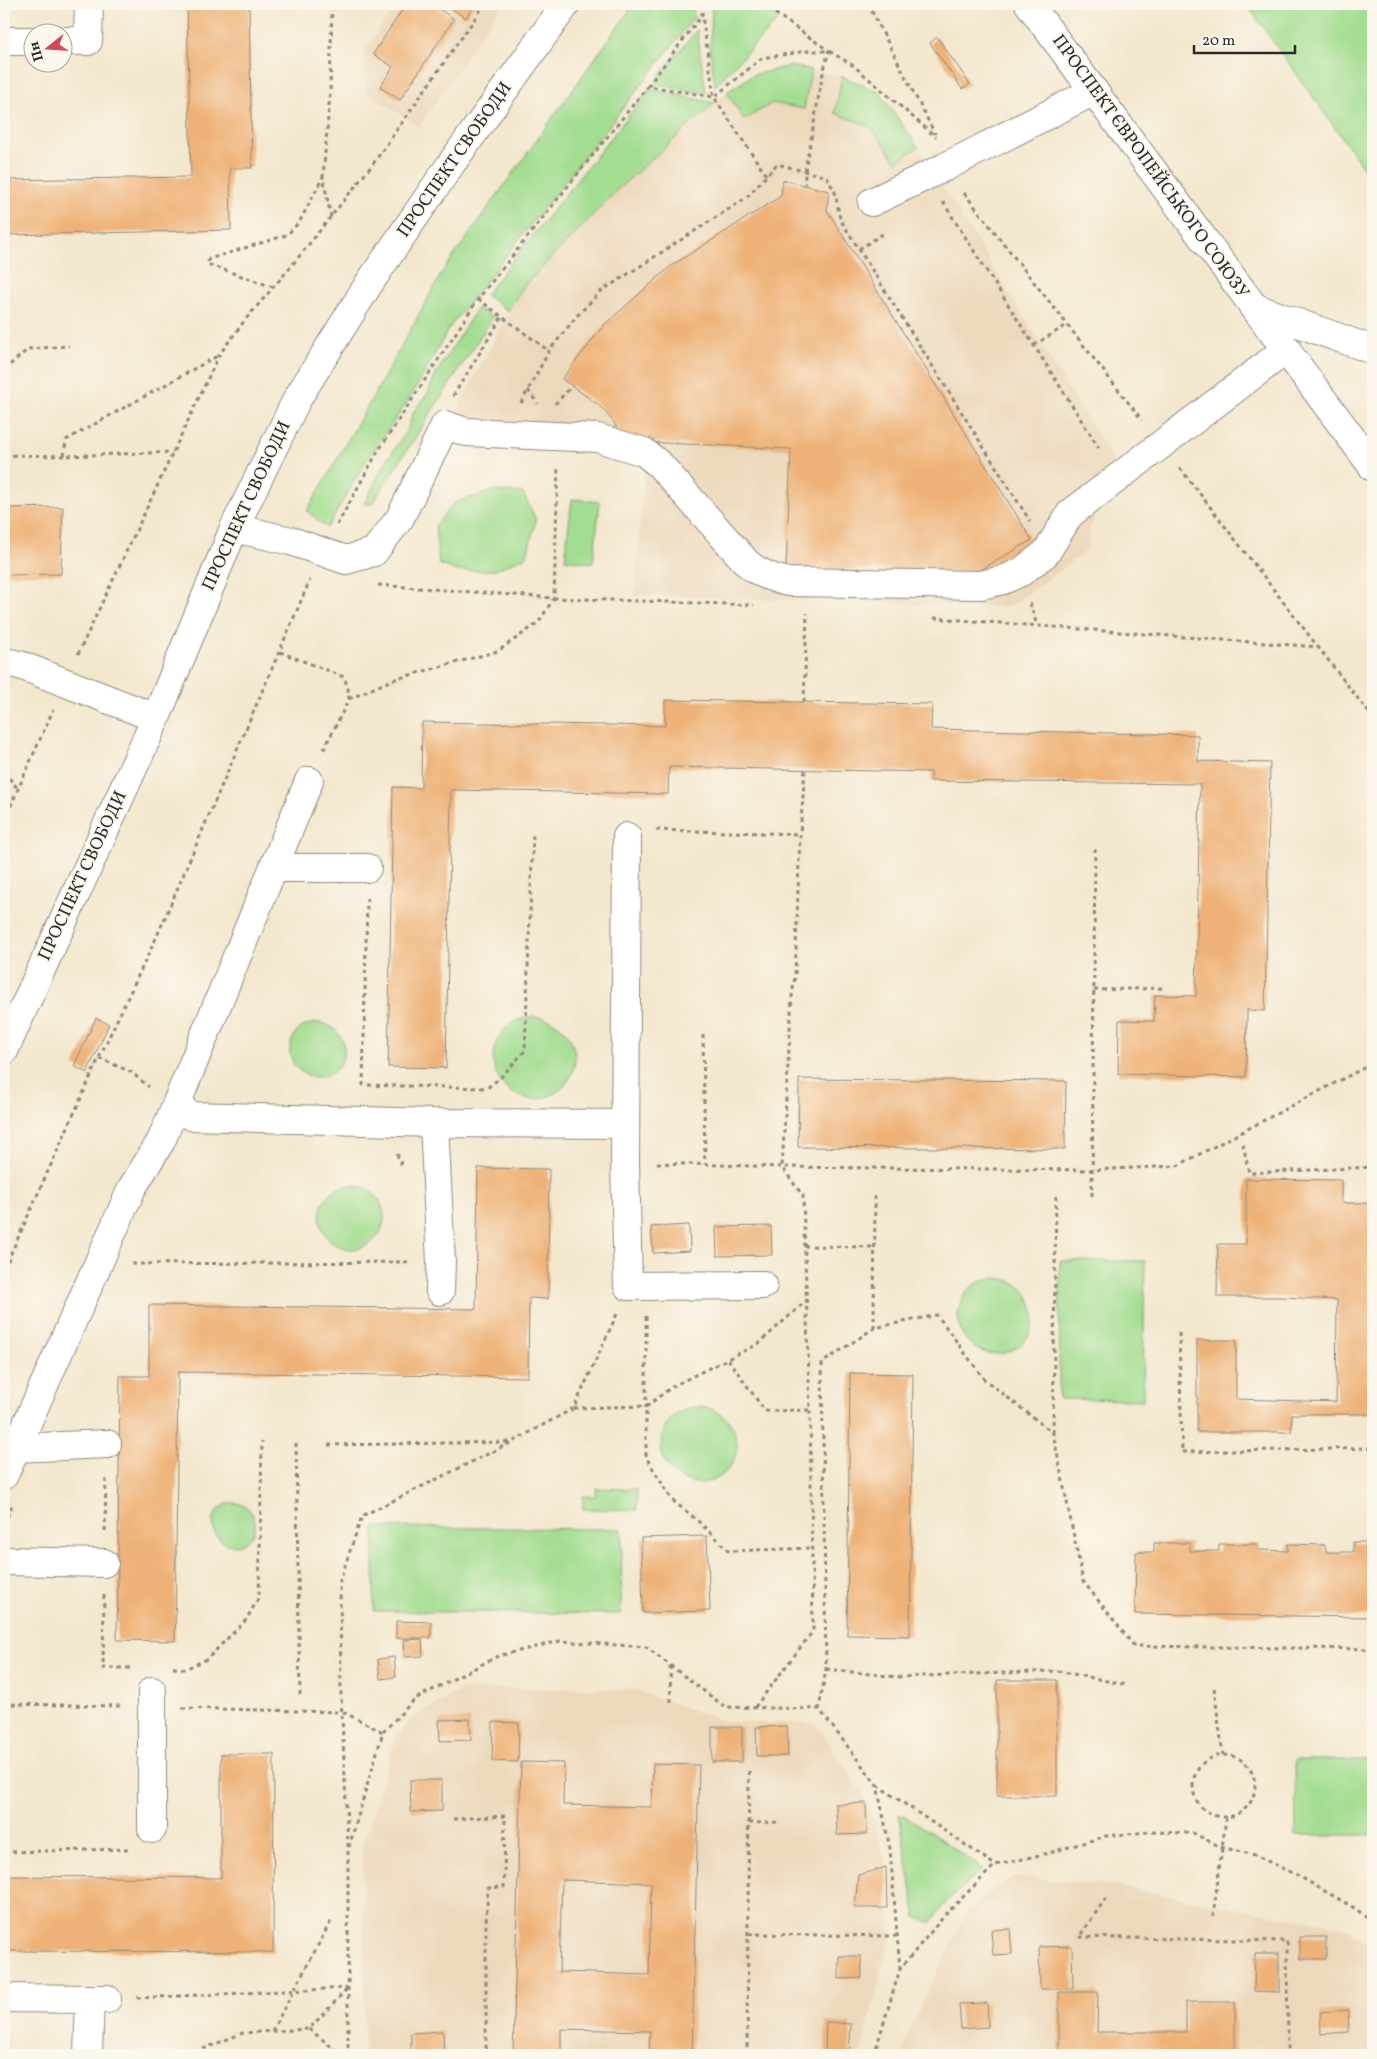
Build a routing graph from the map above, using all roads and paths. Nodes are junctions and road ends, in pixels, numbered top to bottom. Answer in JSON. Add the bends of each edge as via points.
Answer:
{"nodes":[{"id":1,"x":89,"y":4,"type":"edge"},
{"id":2,"x":332,"y":4,"type":"edge"},
{"id":3,"x":485,"y":4,"type":"edge"},
{"id":4,"x":566,"y":4,"type":"edge"},
{"id":5,"x":703,"y":4,"type":"edge"},
{"id":6,"x":762,"y":4,"type":"edge"},
{"id":7,"x":868,"y":4,"type":"edge"},
{"id":8,"x":1029,"y":4,"type":"edge"},
{"id":9,"x":702,"y":15,"type":"junction"},
{"id":10,"x":4,"y":41,"type":"edge"},
{"id":11,"x":22,"y":41,"type":"edge"},
{"id":12,"x":72,"y":41,"type":"edge"},
{"id":13,"x":829,"y":51,"type":"junction"},
{"id":14,"x":648,"y":86,"type":"junction"},
{"id":15,"x":1094,"y":91,"type":"junction"},
{"id":16,"x":714,"y":97,"type":"junction"},
{"id":17,"x":937,"y":138,"type":"junction"},
{"id":18,"x":945,"y":168,"type":"junction"},
{"id":19,"x":804,"y":170,"type":"junction"},
{"id":20,"x":766,"y":175,"type":"junction"},
{"id":21,"x":323,"y":178,"type":"junction"},
{"id":22,"x":805,"y":184,"type":"dead end"},
{"id":23,"x":941,"y":199,"type":"dead end"},
{"id":24,"x":872,"y":202,"type":"dead end"},
{"id":25,"x":331,"y":216,"type":"junction"},
{"id":26,"x":890,"y":229,"type":"dead end"},
{"id":27,"x":859,"y":249,"type":"junction"},
{"id":28,"x":273,"y":287,"type":"junction"},
{"id":29,"x":478,"y":299,"type":"junction"},
{"id":30,"x":1253,"y":307,"type":"junction"},
{"id":31,"x":1066,"y":325,"type":"junction"},
{"id":32,"x":1034,"y":345,"type":"junction"},
{"id":33,"x":69,"y":346,"type":"dead end"},
{"id":34,"x":1287,"y":349,"type":"junction"},
{"id":35,"x":1373,"y":350,"type":"edge"},
{"id":36,"x":549,"y":351,"type":"junction"},
{"id":37,"x":219,"y":355,"type":"junction"},
{"id":38,"x":4,"y":370,"type":"edge"},
{"id":39,"x":4,"y":384,"type":"edge"},
{"id":40,"x":572,"y":386,"type":"dead end"},
{"id":41,"x":4,"y":389,"type":"edge"},
{"id":42,"x":528,"y":390,"type":"junction"},
{"id":43,"x":552,"y":425,"type":"junction"},
{"id":44,"x":503,"y":433,"type":"junction"},
{"id":45,"x":1161,"y":444,"type":"junction"},
{"id":46,"x":1099,"y":448,"type":"dead end"},
{"id":47,"x":173,"y":452,"type":"junction"},
{"id":48,"x":4,"y":455,"type":"edge"},
{"id":49,"x":64,"y":456,"type":"junction"},
{"id":50,"x":1373,"y":467,"type":"edge"},
{"id":51,"x":1034,"y":527,"type":"dead end"},
{"id":52,"x":234,"y":528,"type":"junction"},
{"id":53,"x":321,"y":552,"type":"junction"},
{"id":54,"x":310,"y":580,"type":"junction"},
{"id":55,"x":320,"y":580,"type":"dead end"},
{"id":56,"x":368,"y":584,"type":"dead end"},
{"id":57,"x":554,"y":598,"type":"junction"},
{"id":58,"x":758,"y":606,"type":"dead end"},
{"id":59,"x":807,"y":608,"type":"dead end"},
{"id":60,"x":932,"y":618,"type":"dead end"},
{"id":61,"x":1318,"y":647,"type":"junction"},
{"id":62,"x":280,"y":652,"type":"junction"},
{"id":63,"x":4,"y":662,"type":"edge"},
{"id":64,"x":65,"y":683,"type":"junction"},
{"id":65,"x":349,"y":698,"type":"junction"},
{"id":66,"x":804,"y":702,"type":"dead end"},
{"id":67,"x":156,"y":718,"type":"junction"},
{"id":68,"x":1373,"y":718,"type":"edge"},
{"id":69,"x":806,"y":770,"type":"dead end"},
{"id":70,"x":4,"y":772,"type":"edge"},
{"id":71,"x":309,"y":781,"type":"joint"},
{"id":72,"x":19,"y":790,"type":"junction"},
{"id":73,"x":4,"y":821,"type":"edge"},
{"id":74,"x":533,"y":833,"type":"dead end"},
{"id":75,"x":639,"y":833,"type":"joint"},
{"id":76,"x":800,"y":834,"type":"junction"},
{"id":77,"x":1095,"y":849,"type":"dead end"},
{"id":78,"x":274,"y":868,"type":"junction"},
{"id":79,"x":367,"y":868,"type":"joint"},
{"id":80,"x":1165,"y":988,"type":"dead end"},
{"id":81,"x":1094,"y":990,"type":"junction"},
{"id":82,"x":703,"y":1034,"type":"dead end"},
{"id":83,"x":4,"y":1051,"type":"edge"},
{"id":84,"x":99,"y":1058,"type":"junction"},
{"id":85,"x":1373,"y":1063,"type":"edge"},
{"id":86,"x":131,"y":1072,"type":"dead end"},
{"id":87,"x":176,"y":1105,"type":"junction"},
{"id":88,"x":434,"y":1123,"type":"junction"},
{"id":89,"x":625,"y":1124,"type":"junction"},
{"id":90,"x":1243,"y":1144,"type":"dead end"},
{"id":91,"x":393,"y":1148,"type":"dead end"},
{"id":92,"x":625,"y":1162,"type":"junction"},
{"id":93,"x":705,"y":1164,"type":"junction"},
{"id":94,"x":782,"y":1167,"type":"junction"},
{"id":95,"x":1373,"y":1168,"type":"edge"},
{"id":96,"x":1092,"y":1170,"type":"junction"},
{"id":97,"x":403,"y":1172,"type":"dead end"},
{"id":98,"x":875,"y":1196,"type":"dead end"},
{"id":99,"x":1056,"y":1196,"type":"dead end"},
{"id":100,"x":1092,"y":1196,"type":"dead end"},
{"id":101,"x":804,"y":1246,"type":"junction"},
{"id":102,"x":874,"y":1247,"type":"junction"},
{"id":103,"x":408,"y":1253,"type":"dead end"},
{"id":104,"x":408,"y":1262,"type":"junction"},
{"id":105,"x":441,"y":1262,"type":"junction"},
{"id":106,"x":125,"y":1264,"type":"dead end"},
{"id":107,"x":4,"y":1269,"type":"edge"},
{"id":108,"x":763,"y":1285,"type":"dead end"},
{"id":109,"x":637,"y":1286,"type":"junction"},
{"id":110,"x":440,"y":1291,"type":"dead end"},
{"id":111,"x":805,"y":1302,"type":"junction"},
{"id":112,"x":874,"y":1328,"type":"junction"},
{"id":113,"x":1179,"y":1333,"type":"dead end"},
{"id":114,"x":728,"y":1359,"type":"junction"},
{"id":115,"x":647,"y":1406,"type":"junction"},
{"id":116,"x":574,"y":1408,"type":"junction"},
{"id":117,"x":810,"y":1410,"type":"junction"},
{"id":118,"x":1053,"y":1433,"type":"junction"},
{"id":119,"x":262,"y":1441,"type":"dead end"},
{"id":120,"x":512,"y":1442,"type":"junction"},
{"id":121,"x":296,"y":1443,"type":"dead end"},
{"id":122,"x":107,"y":1444,"type":"dead end"},
{"id":123,"x":328,"y":1445,"type":"dead end"},
{"id":124,"x":16,"y":1448,"type":"junction"},
{"id":125,"x":1373,"y":1448,"type":"edge"},
{"id":126,"x":9,"y":1487,"type":"edge"},
{"id":127,"x":4,"y":1524,"type":"edge"},
{"id":128,"x":812,"y":1548,"type":"junction"},
{"id":129,"x":4,"y":1561,"type":"edge"},
{"id":130,"x":104,"y":1563,"type":"dead end"},
{"id":131,"x":1373,"y":1649,"type":"edge"},
{"id":132,"x":670,"y":1665,"type":"junction"},
{"id":133,"x":104,"y":1668,"type":"dead end"},
{"id":134,"x":167,"y":1668,"type":"dead end"},
{"id":135,"x":826,"y":1669,"type":"junction"},
{"id":136,"x":146,"y":1680,"type":"joint"},
{"id":137,"x":1127,"y":1685,"type":"dead end"},
{"id":138,"x":1214,"y":1688,"type":"dead end"},
{"id":139,"x":300,"y":1697,"type":"dead end"},
{"id":140,"x":671,"y":1703,"type":"dead end"},
{"id":141,"x":755,"y":1707,"type":"junction"},
{"id":142,"x":819,"y":1708,"type":"junction"},
{"id":143,"x":342,"y":1711,"type":"junction"},
{"id":144,"x":383,"y":1732,"type":"junction"},
{"id":145,"x":1223,"y":1755,"type":"junction"},
{"id":146,"x":749,"y":1767,"type":"dead end"},
{"id":147,"x":876,"y":1785,"type":"junction"},
{"id":148,"x":1226,"y":1818,"type":"junction"},
{"id":149,"x":453,"y":1819,"type":"dead end"},
{"id":150,"x":781,"y":1822,"type":"dead end"},
{"id":151,"x":749,"y":1823,"type":"junction"},
{"id":152,"x":144,"y":1839,"type":"joint"},
{"id":153,"x":1221,"y":1847,"type":"junction"},
{"id":154,"x":348,"y":1850,"type":"junction"},
{"id":155,"x":4,"y":1852,"type":"edge"},
{"id":156,"x":995,"y":1865,"type":"junction"},
{"id":157,"x":1106,"y":1898,"type":"dead end"},
{"id":158,"x":1213,"y":1916,"type":"dead end"},
{"id":159,"x":332,"y":1919,"type":"dead end"},
{"id":160,"x":1373,"y":1923,"type":"edge"},
{"id":161,"x":749,"y":1934,"type":"junction"},
{"id":162,"x":897,"y":1936,"type":"junction"},
{"id":163,"x":900,"y":1969,"type":"junction"},
{"id":164,"x":348,"y":1988,"type":"junction"},
{"id":165,"x":295,"y":1990,"type":"junction"},
{"id":166,"x":4,"y":1998,"type":"edge"},
{"id":167,"x":99,"y":1999,"type":"junction"},
{"id":168,"x":309,"y":2029,"type":"junction"},
{"id":169,"x":272,"y":2031,"type":"junction"},
{"id":170,"x":1322,"y":2054,"type":"dead end"},
{"id":171,"x":88,"y":2055,"type":"edge"},
{"id":172,"x":188,"y":2055,"type":"edge"},
{"id":173,"x":342,"y":2055,"type":"edge"},
{"id":174,"x":348,"y":2055,"type":"edge"},
{"id":175,"x":486,"y":2055,"type":"edge"},
{"id":176,"x":747,"y":2055,"type":"edge"},
{"id":177,"x":874,"y":2055,"type":"edge"},
{"id":178,"x":1289,"y":2055,"type":"edge"}],
"edges":[{"from":1,"to":12,"type":"street","via":[[88,41]]},
{"from":2,"to":21,"type":"path","via":[[330,94]]},
{"from":3,"to":25,"type":"path","via":[[373,164]]},
{"from":4,"to":52,"type":"street","name":"ПРОСПЕКТ СВОБОДИ","via":[[370,282],[297,399]]},
{"from":5,"to":9,"type":"path"},
{"from":6,"to":13,"type":"path"},
{"from":7,"to":17,"type":"path"},
{"from":8,"to":15,"type":"street","name":"ПРОСПЕКТ ЄВРОПЕЙСЬКОГО СОЮЗУ"},
{"from":9,"to":14,"type":"path"},
{"from":9,"to":16,"type":"path"},
{"from":10,"to":11,"type":"street"},
{"from":13,"to":16,"type":"path","via":[[762,58]]},
{"from":13,"to":17,"type":"path","via":[[854,66]]},
{"from":13,"to":19,"type":"path","via":[[820,80]]},
{"from":14,"to":16,"type":"path"},
{"from":14,"to":29,"type":"path"},
{"from":15,"to":18,"type":"street"},
{"from":15,"to":30,"type":"street","name":"ПРОСПЕКТ ЄВРОПЕЙСЬКОГО СОЮЗУ"},
{"from":16,"to":20,"type":"path"},
{"from":17,"to":18,"type":"path"},
{"from":18,"to":24,"type":"street"},
{"from":18,"to":31,"type":"path"},
{"from":19,"to":20,"type":"path","via":[[777,164]]},
{"from":19,"to":22,"type":"path"},
{"from":19,"to":27,"type":"path","via":[[827,177],[835,192],[840,219]]},
{"from":20,"to":36,"type":"path","via":[[746,198],[600,292]]},
{"from":21,"to":25,"type":"path"},
{"from":21,"to":28,"type":"path","via":[[300,221],[287,236],[210,259],[207,264]]},
{"from":23,"to":32,"type":"path"},
{"from":25,"to":28,"type":"path"},
{"from":26,"to":27,"type":"path"},
{"from":27,"to":51,"type":"path"},
{"from":28,"to":37,"type":"path"},
{"from":29,"to":36,"type":"path"},
{"from":29,"to":53,"type":"path","via":[[377,453]]},
{"from":30,"to":34,"type":"street","name":"ПРОСПЕКТ ЄВРОПЕЙСЬКОГО СОЮЗУ"},
{"from":30,"to":35,"type":"street","name":"ПРОСПЕКТ ЄВРОПЕЙСЬКОГО СОЮЗУ"},
{"from":31,"to":32,"type":"path"},
{"from":31,"to":45,"type":"path"},
{"from":32,"to":46,"type":"path"},
{"from":33,"to":38,"type":"path","via":[[28,349]]},
{"from":34,"to":45,"type":"street"},
{"from":34,"to":50,"type":"street","name":"ПРОСПЕКТ ЄВРОПЕЙСЬКОГО СОЮЗУ"},
{"from":36,"to":42,"type":"path"},
{"from":37,"to":47,"type":"path"},
{"from":37,"to":49,"type":"path","via":[[66,440]]},
{"from":39,"to":41,"type":"path"},
{"from":40,"to":43,"type":"path"},
{"from":42,"to":43,"type":"path"},
{"from":42,"to":44,"type":"path"},
{"from":43,"to":44,"type":"street"},
{"from":43,"to":45,"type":"street","via":[[644,452],[660,465],[748,563],[771,578],[788,582],[981,585],[1003,580],[1021,572],[1046,553],[1070,514]]},
{"from":43,"to":57,"type":"path"},
{"from":44,"to":53,"type":"street","via":[[466,432],[445,425],[400,518],[374,552],[346,560]]},
{"from":45,"to":61,"type":"path"},
{"from":47,"to":49,"type":"path"},
{"from":47,"to":64,"type":"path"},
{"from":48,"to":49,"type":"path"},
{"from":52,"to":53,"type":"street","via":[[291,541]]},
{"from":52,"to":67,"type":"street","name":"ПРОСПЕКТ СВОБОДИ"},
{"from":53,"to":54,"type":"path"},
{"from":54,"to":55,"type":"path"},
{"from":54,"to":62,"type":"path"},
{"from":56,"to":57,"type":"path"},
{"from":57,"to":58,"type":"path"},
{"from":57,"to":65,"type":"path","via":[[538,623],[498,652],[392,680]]},
{"from":59,"to":66,"type":"path"},
{"from":60,"to":61,"type":"path"},
{"from":61,"to":68,"type":"path"},
{"from":62,"to":65,"type":"path","via":[[344,677]]},
{"from":62,"to":84,"type":"path","via":[[157,936]]},
{"from":63,"to":64,"type":"street"},
{"from":64,"to":67,"type":"street"},
{"from":64,"to":72,"type":"path"},
{"from":65,"to":71,"type":"path"},
{"from":67,"to":83,"type":"street","name":"ПРОСПЕКТ СВОБОДИ"},
{"from":69,"to":76,"type":"path"},
{"from":70,"to":72,"type":"path"},
{"from":71,"to":78,"type":"street"},
{"from":72,"to":73,"type":"path"},
{"from":74,"to":79,"type":"path","via":[[525,1051],[487,1088],[363,1086]]},
{"from":75,"to":76,"type":"path"},
{"from":75,"to":89,"type":"street"},
{"from":76,"to":94,"type":"path","via":[[795,976]]},
{"from":77,"to":81,"type":"path"},
{"from":78,"to":79,"type":"street"},
{"from":78,"to":87,"type":"street"},
{"from":80,"to":81,"type":"path"},
{"from":81,"to":96,"type":"path"},
{"from":82,"to":93,"type":"path"},
{"from":84,"to":86,"type":"path"},
{"from":84,"to":107,"type":"path"},
{"from":85,"to":96,"type":"path","via":[[1177,1166]]},
{"from":87,"to":88,"type":"street","via":[[192,1116]]},
{"from":87,"to":124,"type":"street","via":[[161,1142],[132,1188]]},
{"from":88,"to":89,"type":"street"},
{"from":88,"to":105,"type":"street"},
{"from":89,"to":92,"type":"street"},
{"from":90,"to":95,"type":"path","via":[[1249,1173]]},
{"from":91,"to":97,"type":"path"},
{"from":92,"to":93,"type":"path"},
{"from":92,"to":109,"type":"street"},
{"from":93,"to":94,"type":"path"},
{"from":94,"to":96,"type":"path"},
{"from":94,"to":101,"type":"path","via":[[803,1196]]},
{"from":96,"to":100,"type":"path"},
{"from":98,"to":102,"type":"path"},
{"from":99,"to":118,"type":"path"},
{"from":101,"to":102,"type":"path"},
{"from":101,"to":111,"type":"path"},
{"from":102,"to":112,"type":"path"},
{"from":103,"to":104,"type":"path"},
{"from":104,"to":105,"type":"path"},
{"from":104,"to":106,"type":"path"},
{"from":105,"to":110,"type":"street"},
{"from":108,"to":109,"type":"street"},
{"from":109,"to":115,"type":"path"},
{"from":109,"to":116,"type":"path","via":[[607,1338]]},
{"from":111,"to":114,"type":"path","via":[[758,1344]]},
{"from":111,"to":117,"type":"path"},
{"from":112,"to":118,"type":"path","via":[[937,1315],[984,1379]]},
{"from":112,"to":135,"type":"path","via":[[822,1363]]},
{"from":113,"to":125,"type":"path","via":[[1182,1452]]},
{"from":114,"to":115,"type":"path","via":[[673,1386]]},
{"from":114,"to":117,"type":"path","via":[[765,1412]]},
{"from":115,"to":116,"type":"path"},
{"from":115,"to":128,"type":"path","via":[[646,1456],[672,1500],[729,1551]]},
{"from":116,"to":120,"type":"path"},
{"from":117,"to":128,"type":"path"},
{"from":118,"to":131,"type":"path","via":[[1083,1581],[1134,1646]]},
{"from":119,"to":134,"type":"path","via":[[259,1597],[246,1620],[207,1659],[185,1668]]},
{"from":120,"to":123,"type":"path"},
{"from":120,"to":143,"type":"path","via":[[362,1516],[340,1580]]},
{"from":121,"to":139,"type":"path"},
{"from":122,"to":124,"type":"street"},
{"from":124,"to":126,"type":"street"},
{"from":126,"to":127,"type":"path"},
{"from":128,"to":141,"type":"path","via":[[813,1631]]},
{"from":129,"to":130,"type":"street"},
{"from":132,"to":140,"type":"path"},
{"from":132,"to":141,"type":"path","via":[[725,1707]]},
{"from":132,"to":144,"type":"path","via":[[646,1647],[560,1641],[498,1656],[415,1700]]},
{"from":133,"to":136,"type":"path"},
{"from":135,"to":137,"type":"path","via":[[897,1677],[1058,1671]]},
{"from":135,"to":142,"type":"path"},
{"from":136,"to":152,"type":"street"},
{"from":138,"to":145,"type":"path"},
{"from":141,"to":142,"type":"path"},
{"from":142,"to":147,"type":"path"},
{"from":143,"to":144,"type":"path"},
{"from":143,"to":154,"type":"path"},
{"from":144,"to":154,"type":"path"},
{"from":145,"to":148,"type":"path","via":[[1201,1765],[1193,1788],[1203,1810]]},
{"from":145,"to":148,"type":"path","via":[[1235,1756],[1246,1763],[1256,1785],[1248,1808]]},
{"from":146,"to":151,"type":"path"},
{"from":147,"to":156,"type":"path"},
{"from":147,"to":162,"type":"path","via":[[890,1849]]},
{"from":148,"to":153,"type":"path"},
{"from":149,"to":175,"type":"path","via":[[504,1816],[504,1887],[488,1888]]},
{"from":150,"to":151,"type":"path"},
{"from":151,"to":161,"type":"path"},
{"from":152,"to":155,"type":"path"},
{"from":153,"to":156,"type":"path","via":[[1193,1833],[1148,1832],[1106,1836]]},
{"from":153,"to":158,"type":"path"},
{"from":153,"to":160,"type":"path","via":[[1255,1855],[1297,1875],[1356,1909]]},
{"from":154,"to":164,"type":"path"},
{"from":156,"to":163,"type":"path","via":[[945,1915]]},
{"from":157,"to":178,"type":"path","via":[[1079,1937],[1287,1941]]},
{"from":159,"to":165,"type":"path"},
{"from":161,"to":162,"type":"path"},
{"from":161,"to":176,"type":"path"},
{"from":162,"to":163,"type":"path"},
{"from":163,"to":177,"type":"path"},
{"from":164,"to":165,"type":"path"},
{"from":164,"to":168,"type":"path"},
{"from":164,"to":174,"type":"path"},
{"from":165,"to":167,"type":"path"},
{"from":165,"to":169,"type":"path"},
{"from":166,"to":167,"type":"street"},
{"from":167,"to":171,"type":"street"},
{"from":168,"to":169,"type":"path"},
{"from":168,"to":173,"type":"path"},
{"from":169,"to":172,"type":"path","via":[[243,2033]]},
{"from":170,"to":178,"type":"path"}]}
